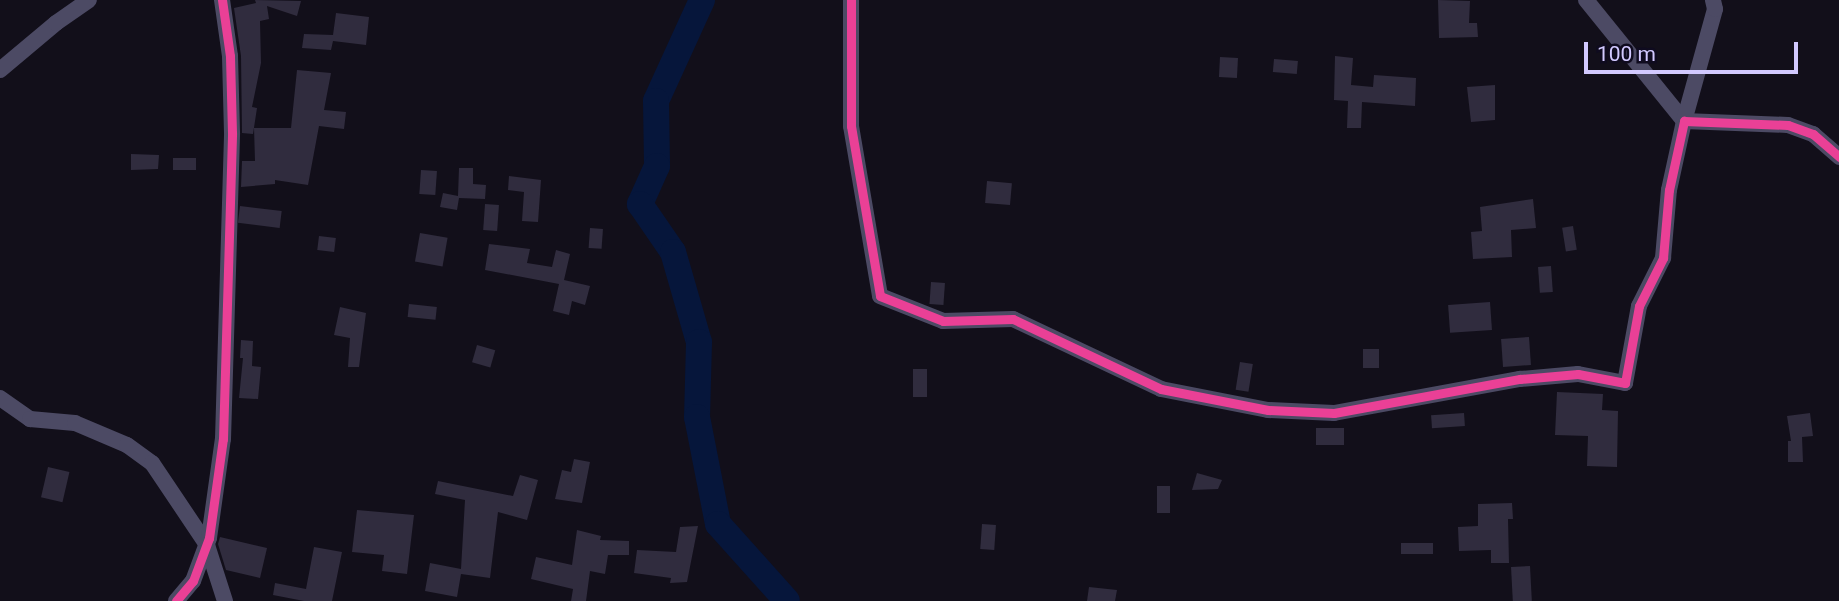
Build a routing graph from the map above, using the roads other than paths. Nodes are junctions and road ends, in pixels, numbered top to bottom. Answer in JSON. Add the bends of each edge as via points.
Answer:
{"nodes":[{"id":1,"x":89,"y":0,"type":"edge"},
{"id":2,"x":222,"y":0,"type":"edge"},
{"id":3,"x":851,"y":0,"type":"edge"},
{"id":4,"x":1586,"y":0,"type":"edge"},
{"id":5,"x":1713,"y":0,"type":"edge"},
{"id":6,"x":0,"y":69,"type":"edge"},
{"id":7,"x":1684,"y":121,"type":"junction"},
{"id":8,"x":1839,"y":157,"type":"edge"},
{"id":9,"x":0,"y":398,"type":"edge"},
{"id":10,"x":207,"y":545,"type":"junction"},
{"id":11,"x":176,"y":601,"type":"edge"},
{"id":12,"x":225,"y":601,"type":"edge"}],
"edges":[{"from":1,"to":6,"type":"street"},
{"from":2,"to":10,"type":"street","via":[[230,56],[232,132],[229,324],[223,439]]},
{"from":3,"to":7,"type":"street","via":[[851,126],[880,296],[943,321],[1013,319],[1161,388],[1268,410],[1334,413],[1520,379],[1578,374],[1625,383],[1639,306],[1663,258],[1669,190]]},
{"from":4,"to":7,"type":"street"},
{"from":5,"to":7,"type":"street","via":[[1715,9]]},
{"from":7,"to":8,"type":"street","via":[[1788,125],[1813,134]]},
{"from":9,"to":10,"type":"street","via":[[30,419],[75,423],[140,453],[166,480]]},
{"from":10,"to":11,"type":"street","via":[[193,582]]},
{"from":10,"to":12,"type":"street"}]}
